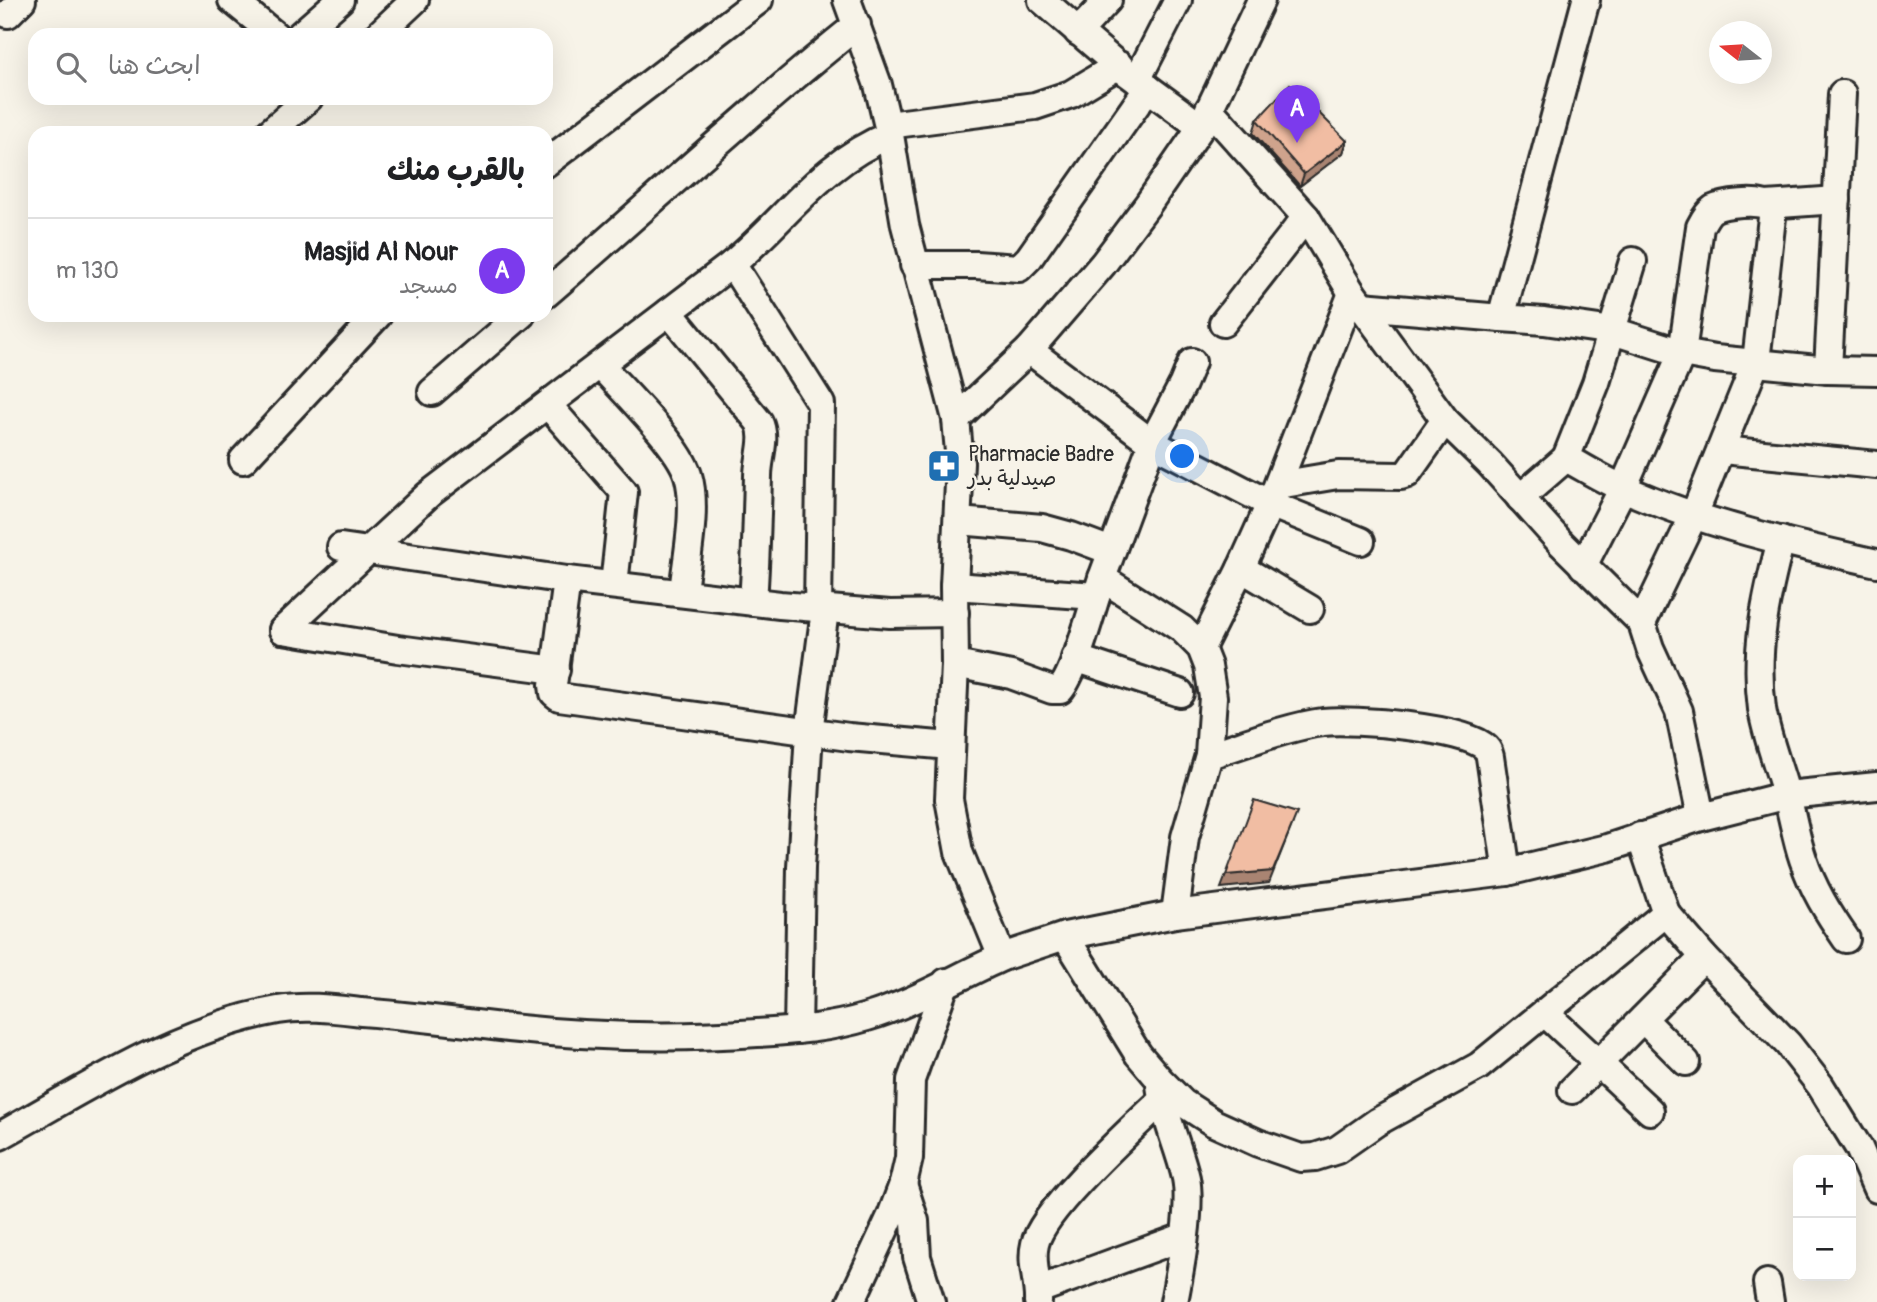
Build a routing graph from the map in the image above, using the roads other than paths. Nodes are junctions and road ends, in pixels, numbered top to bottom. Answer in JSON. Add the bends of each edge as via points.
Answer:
{"nodes":[{"id":1,"x":232,"y":0,"type":"edge"},
{"id":2,"x":340,"y":0,"type":"edge"},
{"id":3,"x":415,"y":0,"type":"edge"},
{"id":4,"x":759,"y":0,"type":"edge"},
{"id":5,"x":847,"y":0,"type":"edge"},
{"id":6,"x":1042,"y":0,"type":"edge"},
{"id":7,"x":1108,"y":0,"type":"edge"},
{"id":8,"x":1178,"y":0,"type":"edge"},
{"id":9,"x":1261,"y":0,"type":"edge"},
{"id":10,"x":1586,"y":0,"type":"edge"},
{"id":11,"x":857,"y":25,"type":"junction"},
{"id":12,"x":266,"y":28,"type":"edge"},
{"id":13,"x":308,"y":28,"type":"edge"},
{"id":14,"x":385,"y":28,"type":"edge"},
{"id":15,"x":1078,"y":32,"type":"junction"},
{"id":16,"x":1135,"y":78,"type":"junction"},
{"id":17,"x":1842,"y":94,"type":"dead end"},
{"id":18,"x":301,"y":105,"type":"edge"},
{"id":19,"x":1205,"y":118,"type":"junction"},
{"id":20,"x":277,"y":126,"type":"edge"},
{"id":21,"x":889,"y":130,"type":"junction"},
{"id":22,"x":553,"y":158,"type":"edge"},
{"id":23,"x":1837,"y":200,"type":"junction"},
{"id":24,"x":1766,"y":205,"type":"junction"},
{"id":25,"x":1306,"y":217,"type":"junction"},
{"id":26,"x":1633,"y":261,"type":"dead end"},
{"id":27,"x":732,"y":264,"type":"junction"},
{"id":28,"x":914,"y":265,"type":"junction"},
{"id":29,"x":553,"y":288,"type":"edge"},
{"id":30,"x":1357,"y":300,"type":"junction"},
{"id":31,"x":669,"y":312,"type":"junction"},
{"id":32,"x":1501,"y":318,"type":"junction"},
{"id":33,"x":371,"y":322,"type":"edge"},
{"id":34,"x":513,"y":322,"type":"edge"},
{"id":35,"x":1223,"y":323,"type":"dead end"},
{"id":36,"x":1613,"y":331,"type":"junction"},
{"id":37,"x":1029,"y":350,"type":"junction"},
{"id":38,"x":1682,"y":353,"type":"junction"},
{"id":39,"x":1192,"y":362,"type":"dead end"},
{"id":40,"x":1756,"y":362,"type":"junction"},
{"id":41,"x":600,"y":365,"type":"junction"},
{"id":42,"x":1828,"y":370,"type":"junction"},
{"id":43,"x":1877,"y":371,"type":"edge"},
{"id":44,"x":432,"y":392,"type":"dead end"},
{"id":45,"x":548,"y":405,"type":"junction"},
{"id":46,"x":956,"y":419,"type":"junction"},
{"id":47,"x":1445,"y":420,"type":"junction"},
{"id":48,"x":1152,"y":443,"type":"junction"},
{"id":49,"x":1723,"y":450,"type":"junction"},
{"id":50,"x":1566,"y":458,"type":"junction"},
{"id":51,"x":243,"y":460,"type":"dead end"},
{"id":52,"x":1877,"y":465,"type":"edge"},
{"id":53,"x":1623,"y":488,"type":"junction"},
{"id":54,"x":1274,"y":494,"type":"junction"},
{"id":55,"x":1520,"y":498,"type":"junction"},
{"id":56,"x":1695,"y":515,"type":"junction"},
{"id":57,"x":958,"y":521,"type":"junction"},
{"id":58,"x":1781,"y":540,"type":"junction"},
{"id":59,"x":1360,"y":541,"type":"dead end"},
{"id":60,"x":354,"y":549,"type":"junction"},
{"id":61,"x":1111,"y":551,"type":"junction"},
{"id":62,"x":1877,"y":563,"type":"edge"},
{"id":63,"x":1583,"y":566,"type":"junction"},
{"id":64,"x":1241,"y":568,"type":"junction"},
{"id":65,"x":567,"y":580,"type":"junction"},
{"id":66,"x":614,"y":585,"type":"junction"},
{"id":67,"x":954,"y":586,"type":"junction"},
{"id":68,"x":1099,"y":587,"type":"junction"},
{"id":69,"x":682,"y":593,"type":"junction"},
{"id":70,"x":753,"y":602,"type":"junction"},
{"id":71,"x":822,"y":609,"type":"junction"},
{"id":72,"x":1310,"y":609,"type":"dead end"},
{"id":73,"x":955,"y":613,"type":"junction"},
{"id":74,"x":1642,"y":623,"type":"junction"},
{"id":75,"x":1200,"y":648,"type":"junction"},
{"id":76,"x":1075,"y":659,"type":"junction"},
{"id":77,"x":955,"y":664,"type":"junction"},
{"id":78,"x":556,"y":670,"type":"junction"},
{"id":79,"x":1180,"y":693,"type":"dead end"},
{"id":80,"x":809,"y":732,"type":"junction"},
{"id":81,"x":950,"y":746,"type":"junction"},
{"id":82,"x":1209,"y":755,"type":"junction"},
{"id":83,"x":1877,"y":786,"type":"edge"},
{"id":84,"x":1787,"y":796,"type":"junction"},
{"id":85,"x":1701,"y":817,"type":"junction"},
{"id":86,"x":1640,"y":836,"type":"junction"},
{"id":87,"x":1507,"y":872,"type":"junction"},
{"id":88,"x":1666,"y":913,"type":"junction"},
{"id":89,"x":1175,"y":914,"type":"junction"},
{"id":90,"x":1065,"y":936,"type":"junction"},
{"id":91,"x":1846,"y":939,"type":"dead end"},
{"id":92,"x":1002,"y":957,"type":"junction"},
{"id":93,"x":1703,"y":957,"type":"junction"},
{"id":94,"x":946,"y":982,"type":"junction"},
{"id":95,"x":1545,"y":1013,"type":"junction"},
{"id":96,"x":1643,"y":1019,"type":"junction"},
{"id":97,"x":798,"y":1030,"type":"junction"},
{"id":98,"x":1686,"y":1062,"type":"dead end"},
{"id":99,"x":1598,"y":1064,"type":"junction"},
{"id":100,"x":1161,"y":1090,"type":"junction"},
{"id":101,"x":1572,"y":1090,"type":"dead end"},
{"id":102,"x":1650,"y":1111,"type":"dead end"},
{"id":103,"x":0,"y":1136,"type":"edge"},
{"id":104,"x":903,"y":1184,"type":"junction"},
{"id":105,"x":1877,"y":1189,"type":"edge"},
{"id":106,"x":1183,"y":1237,"type":"junction"},
{"id":107,"x":1038,"y":1296,"type":"edge"},
{"id":108,"x":851,"y":1302,"type":"edge"},
{"id":109,"x":931,"y":1302,"type":"edge"},
{"id":110,"x":1174,"y":1302,"type":"edge"}],
"edges":[{"from":1,"to":12,"type":"street"},
{"from":2,"to":13,"type":"street"},
{"from":3,"to":14,"type":"street"},
{"from":4,"to":22,"type":"street"},
{"from":5,"to":11,"type":"street"},
{"from":6,"to":15,"type":"street"},
{"from":7,"to":15,"type":"street"},
{"from":8,"to":16,"type":"street"},
{"from":9,"to":19,"type":"street"},
{"from":10,"to":32,"type":"street"},
{"from":11,"to":21,"type":"street"},
{"from":11,"to":29,"type":"street","via":[[762,102]]},
{"from":15,"to":16,"type":"street"},
{"from":16,"to":19,"type":"street"},
{"from":16,"to":21,"type":"street","via":[[1035,106]]},
{"from":16,"to":28,"type":"street","via":[[1019,268]]},
{"from":17,"to":23,"type":"street"},
{"from":18,"to":20,"type":"street"},
{"from":19,"to":25,"type":"street"},
{"from":19,"to":37,"type":"street","via":[[1103,264]]},
{"from":21,"to":27,"type":"street","via":[[830,170]]},
{"from":21,"to":28,"type":"street"},
{"from":23,"to":24,"type":"street"},
{"from":23,"to":42,"type":"street"},
{"from":24,"to":38,"type":"street","via":[[1723,206],[1707,215],[1700,227]]},
{"from":24,"to":40,"type":"street","via":[[1772,216]]},
{"from":25,"to":30,"type":"street"},
{"from":25,"to":35,"type":"street"},
{"from":26,"to":36,"type":"street"},
{"from":27,"to":31,"type":"street"},
{"from":27,"to":71,"type":"street","via":[[821,404]]},
{"from":28,"to":46,"type":"street"},
{"from":30,"to":32,"type":"street"},
{"from":30,"to":47,"type":"street"},
{"from":30,"to":54,"type":"street"},
{"from":31,"to":41,"type":"street"},
{"from":31,"to":70,"type":"street","via":[[762,430]]},
{"from":32,"to":36,"type":"street"},
{"from":33,"to":51,"type":"street"},
{"from":34,"to":44,"type":"street"},
{"from":36,"to":38,"type":"street"},
{"from":36,"to":50,"type":"street"},
{"from":37,"to":46,"type":"street"},
{"from":37,"to":48,"type":"street"},
{"from":38,"to":40,"type":"street"},
{"from":38,"to":53,"type":"street"},
{"from":39,"to":48,"type":"street"},
{"from":40,"to":42,"type":"street"},
{"from":40,"to":49,"type":"street"},
{"from":41,"to":45,"type":"street"},
{"from":41,"to":69,"type":"street","via":[[664,438],[688,474],[691,505]]},
{"from":42,"to":43,"type":"street"},
{"from":45,"to":60,"type":"street"},
{"from":45,"to":66,"type":"street","via":[[624,492]]},
{"from":46,"to":57,"type":"street"},
{"from":47,"to":54,"type":"street","via":[[1407,474],[1338,475]]},
{"from":47,"to":55,"type":"street"},
{"from":48,"to":54,"type":"street"},
{"from":48,"to":61,"type":"street"},
{"from":49,"to":52,"type":"street"},
{"from":49,"to":56,"type":"street"},
{"from":50,"to":53,"type":"street"},
{"from":50,"to":55,"type":"street"},
{"from":53,"to":56,"type":"street"},
{"from":53,"to":63,"type":"street"},
{"from":54,"to":59,"type":"street"},
{"from":54,"to":64,"type":"street"},
{"from":55,"to":63,"type":"street"},
{"from":56,"to":58,"type":"street"},
{"from":56,"to":74,"type":"street"},
{"from":57,"to":61,"type":"street","via":[[1042,528]]},
{"from":57,"to":67,"type":"street"},
{"from":58,"to":62,"type":"street"},
{"from":58,"to":84,"type":"street","via":[[1762,620],[1758,661],[1772,754]]},
{"from":60,"to":65,"type":"street"},
{"from":60,"to":78,"type":"street","via":[[283,629]]},
{"from":61,"to":68,"type":"street"},
{"from":63,"to":74,"type":"street"},
{"from":64,"to":72,"type":"street"},
{"from":64,"to":75,"type":"street"},
{"from":65,"to":66,"type":"street"},
{"from":65,"to":78,"type":"street"},
{"from":66,"to":69,"type":"street"},
{"from":67,"to":68,"type":"street"},
{"from":67,"to":73,"type":"street"},
{"from":68,"to":75,"type":"street","via":[[1182,629]]},
{"from":68,"to":76,"type":"street"},
{"from":69,"to":70,"type":"street"},
{"from":70,"to":71,"type":"street"},
{"from":71,"to":73,"type":"street"},
{"from":71,"to":80,"type":"street"},
{"from":73,"to":77,"type":"street"},
{"from":74,"to":85,"type":"street","via":[[1679,711]]},
{"from":75,"to":82,"type":"street","via":[[1213,697]]},
{"from":76,"to":77,"type":"street","via":[[1060,690]]},
{"from":76,"to":79,"type":"street"},
{"from":77,"to":81,"type":"street"},
{"from":78,"to":80,"type":"street","via":[[553,690],[563,698]]},
{"from":80,"to":81,"type":"street"},
{"from":80,"to":97,"type":"street"},
{"from":81,"to":92,"type":"street","via":[[949,799],[959,852]]},
{"from":82,"to":87,"type":"street","via":[[1300,727],[1345,721],[1428,729],[1472,740],[1488,750],[1490,757]]},
{"from":82,"to":89,"type":"street","via":[[1185,837]]},
{"from":83,"to":84,"type":"street"},
{"from":84,"to":85,"type":"street"},
{"from":84,"to":91,"type":"street","via":[[1817,895]]},
{"from":85,"to":86,"type":"street"},
{"from":86,"to":87,"type":"street"},
{"from":86,"to":88,"type":"street"},
{"from":87,"to":89,"type":"street"},
{"from":88,"to":93,"type":"street"},
{"from":88,"to":95,"type":"street"},
{"from":89,"to":90,"type":"street"},
{"from":90,"to":92,"type":"street"},
{"from":90,"to":100,"type":"street"},
{"from":92,"to":94,"type":"street"},
{"from":93,"to":96,"type":"street"},
{"from":93,"to":105,"type":"street","via":[[1788,1044],[1820,1085],[1859,1148]]},
{"from":94,"to":97,"type":"street","via":[[867,1017]]},
{"from":94,"to":104,"type":"street","via":[[911,1080],[909,1158]]},
{"from":95,"to":99,"type":"street"},
{"from":95,"to":100,"type":"street","via":[[1479,1066],[1377,1122],[1337,1150],[1315,1157],[1301,1158],[1258,1143],[1214,1123]]},
{"from":96,"to":98,"type":"street"},
{"from":96,"to":99,"type":"street"},
{"from":97,"to":103,"type":"street","via":[[644,1038],[332,1009],[281,1010],[192,1035],[114,1072]]},
{"from":99,"to":101,"type":"street"},
{"from":99,"to":102,"type":"street"},
{"from":100,"to":106,"type":"street","via":[[1187,1182]]},
{"from":100,"to":107,"type":"street","via":[[1069,1194],[1035,1240],[1032,1260]]},
{"from":104,"to":108,"type":"street"},
{"from":104,"to":109,"type":"street"},
{"from":106,"to":107,"type":"street"},
{"from":106,"to":110,"type":"street"}]}
